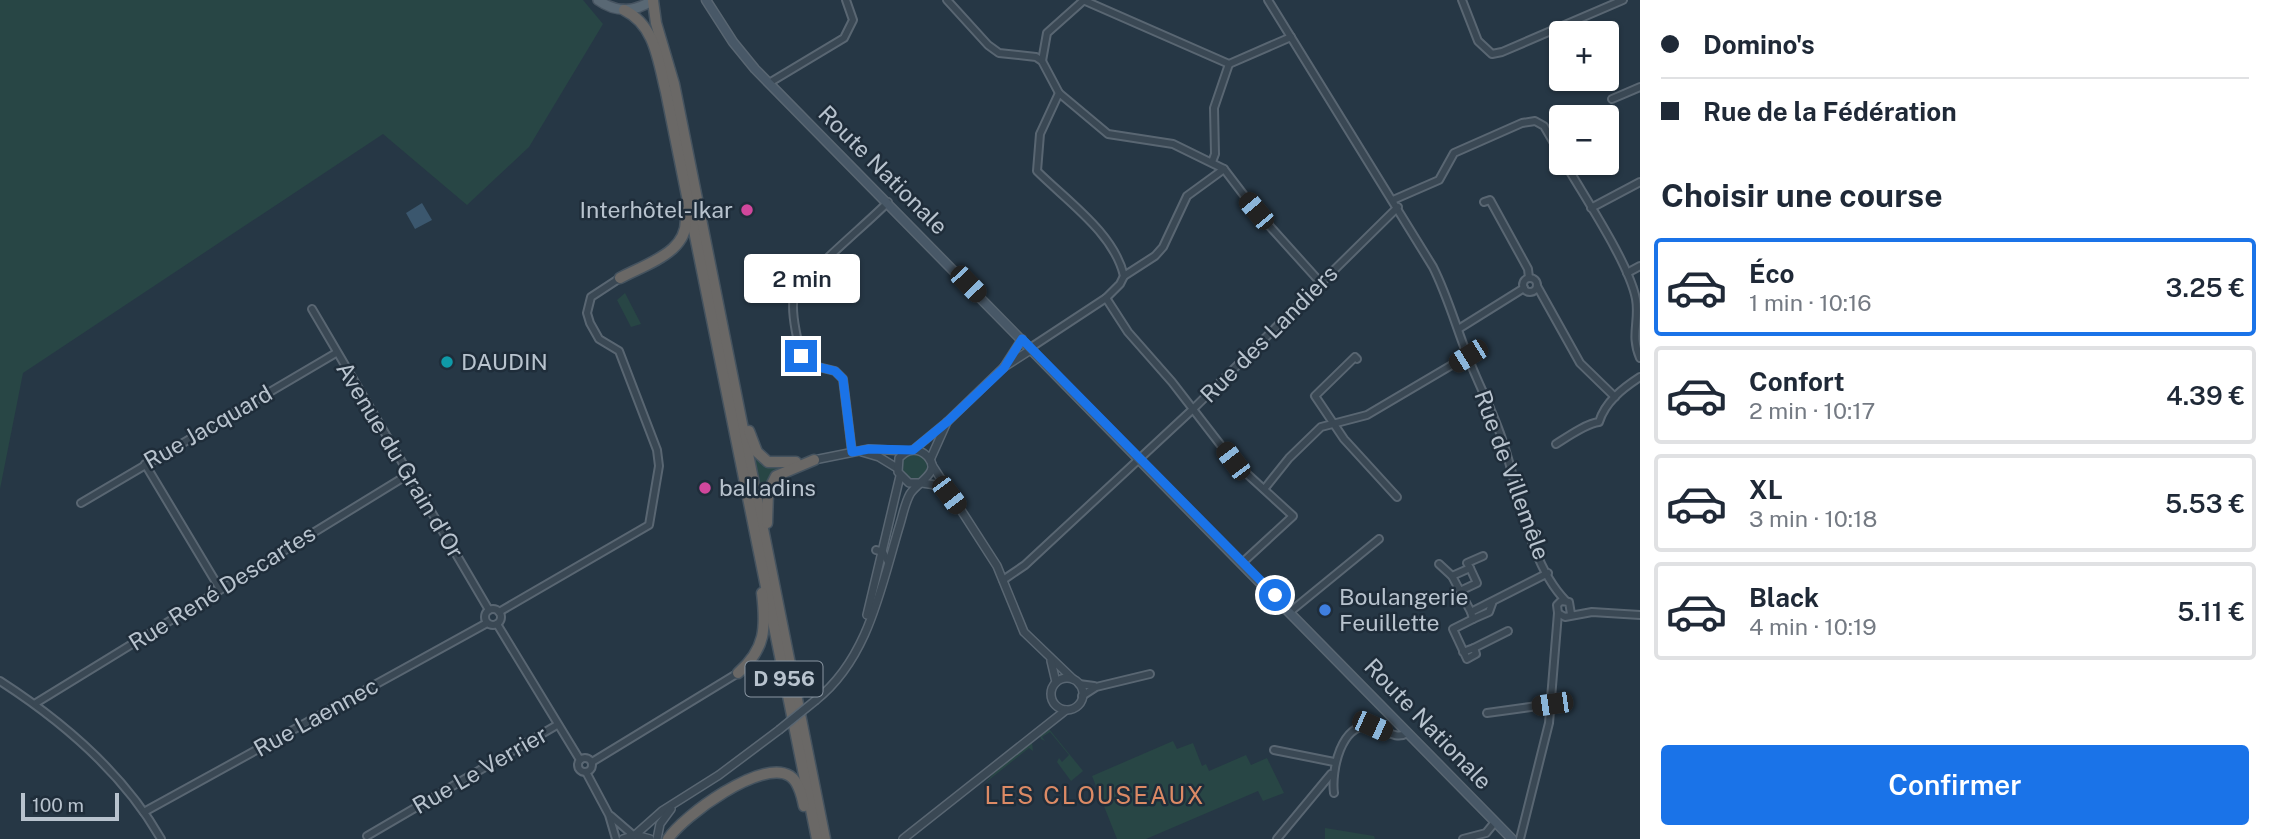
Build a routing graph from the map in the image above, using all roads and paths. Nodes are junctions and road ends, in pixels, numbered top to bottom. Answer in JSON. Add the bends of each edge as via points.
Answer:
{"nodes":[{"id":1,"x":598,"y":0,"type":"edge"},
{"id":2,"x":653,"y":0,"type":"edge"},
{"id":3,"x":706,"y":0,"type":"edge"},
{"id":4,"x":846,"y":0,"type":"edge"},
{"id":5,"x":947,"y":0,"type":"edge"},
{"id":6,"x":1084,"y":0,"type":"edge"},
{"id":7,"x":1268,"y":0,"type":"edge"},
{"id":8,"x":1462,"y":0,"type":"edge"},
{"id":9,"x":1623,"y":0,"type":"edge"},
{"id":10,"x":1607,"y":3,"type":"edge"},
{"id":11,"x":624,"y":10,"type":"junction"},
{"id":12,"x":1291,"y":37,"type":"junction"},
{"id":13,"x":1042,"y":61,"type":"junction"},
{"id":14,"x":1229,"y":64,"type":"junction"},
{"id":15,"x":769,"y":83,"type":"junction"},
{"id":16,"x":1640,"y":87,"type":"edge"},
{"id":17,"x":1059,"y":93,"type":"junction"},
{"id":18,"x":1612,"y":99,"type":"dead end"},
{"id":19,"x":1549,"y":135,"type":"edge"},
{"id":20,"x":1212,"y":162,"type":"junction"},
{"id":21,"x":1224,"y":169,"type":"junction"},
{"id":22,"x":1572,"y":175,"type":"edge"},
{"id":23,"x":685,"y":181,"type":"junction"},
{"id":24,"x":1640,"y":182,"type":"edge"},
{"id":25,"x":1393,"y":200,"type":"junction"},
{"id":26,"x":888,"y":202,"type":"junction"},
{"id":27,"x":1484,"y":202,"type":"dead end"},
{"id":28,"x":1398,"y":207,"type":"junction"},
{"id":29,"x":1591,"y":208,"type":"junction"},
{"id":30,"x":1640,"y":267,"type":"edge"},
{"id":31,"x":1627,"y":274,"type":"junction"},
{"id":32,"x":1124,"y":276,"type":"junction"},
{"id":33,"x":620,"y":278,"type":"joint"},
{"id":34,"x":1529,"y":278,"type":"junction"},
{"id":35,"x":1320,"y":282,"type":"junction"},
{"id":36,"x":1537,"y":286,"type":"junction"},
{"id":37,"x":1524,"y":288,"type":"junction"},
{"id":38,"x":1106,"y":298,"type":"junction"},
{"id":39,"x":312,"y":309,"type":"dead end"},
{"id":40,"x":1460,"y":328,"type":"junction"},
{"id":41,"x":1022,"y":339,"type":"junction"},
{"id":42,"x":1031,"y":349,"type":"junction"},
{"id":43,"x":336,"y":353,"type":"junction"},
{"id":44,"x":1468,"y":356,"type":"junction"},
{"id":45,"x":1640,"y":358,"type":"edge"},
{"id":46,"x":1357,"y":359,"type":"dead end"},
{"id":47,"x":1004,"y":368,"type":"junction"},
{"id":48,"x":1640,"y":377,"type":"edge"},
{"id":49,"x":1615,"y":397,"type":"junction"},
{"id":50,"x":738,"y":405,"type":"junction"},
{"id":51,"x":1194,"y":409,"type":"junction"},
{"id":52,"x":947,"y":422,"type":"junction"},
{"id":53,"x":1336,"y":424,"type":"junction"},
{"id":54,"x":1556,"y":444,"type":"dead end"},
{"id":55,"x":910,"y":451,"type":"junction"},
{"id":56,"x":855,"y":452,"type":"junction"},
{"id":57,"x":1138,"y":458,"type":"junction"},
{"id":58,"x":814,"y":460,"type":"junction"},
{"id":59,"x":931,"y":462,"type":"junction"},
{"id":60,"x":145,"y":464,"type":"junction"},
{"id":61,"x":898,"y":472,"type":"junction"},
{"id":62,"x":409,"y":474,"type":"junction"},
{"id":63,"x":920,"y":483,"type":"junction"},
{"id":64,"x":1265,"y":488,"type":"junction"},
{"id":65,"x":949,"y":495,"type":"junction"},
{"id":66,"x":1396,"y":497,"type":"dead end"},
{"id":67,"x":81,"y":503,"type":"dead end"},
{"id":68,"x":757,"y":537,"type":"junction"},
{"id":69,"x":1379,"y":539,"type":"dead end"},
{"id":70,"x":1483,"y":555,"type":"dead end"},
{"id":71,"x":882,"y":556,"type":"junction"},
{"id":72,"x":1242,"y":563,"type":"junction"},
{"id":73,"x":1439,"y":564,"type":"dead end"},
{"id":74,"x":1469,"y":568,"type":"junction"},
{"id":75,"x":1548,"y":573,"type":"junction"},
{"id":76,"x":1452,"y":576,"type":"junction"},
{"id":77,"x":1003,"y":580,"type":"junction"},
{"id":78,"x":220,"y":589,"type":"junction"},
{"id":79,"x":1460,"y":591,"type":"junction"},
{"id":80,"x":1557,"y":591,"type":"junction"},
{"id":81,"x":1569,"y":603,"type":"junction"},
{"id":82,"x":1557,"y":605,"type":"junction"},
{"id":83,"x":779,"y":608,"type":"junction"},
{"id":84,"x":489,"y":610,"type":"junction"},
{"id":85,"x":1291,"y":611,"type":"junction"},
{"id":86,"x":499,"y":612,"type":"junction"},
{"id":87,"x":1592,"y":612,"type":"junction"},
{"id":88,"x":1472,"y":615,"type":"junction"},
{"id":89,"x":1565,"y":615,"type":"junction"},
{"id":90,"x":1640,"y":615,"type":"edge"},
{"id":91,"x":487,"y":622,"type":"junction"},
{"id":92,"x":497,"y":624,"type":"junction"},
{"id":93,"x":1508,"y":631,"type":"dead end"},
{"id":94,"x":1049,"y":657,"type":"junction"},
{"id":95,"x":738,"y":673,"type":"joint"},
{"id":96,"x":1150,"y":674,"type":"dead end"},
{"id":97,"x":0,"y":681,"type":"edge"},
{"id":98,"x":1056,"y":682,"type":"junction"},
{"id":99,"x":1076,"y":682,"type":"junction"},
{"id":100,"x":1096,"y":687,"type":"junction"},
{"id":101,"x":1082,"y":696,"type":"junction"},
{"id":102,"x":36,"y":703,"type":"junction"},
{"id":103,"x":1054,"y":704,"type":"junction"},
{"id":104,"x":1552,"y":704,"type":"junction"},
{"id":105,"x":1066,"y":710,"type":"junction"},
{"id":106,"x":1487,"y":713,"type":"dead end"},
{"id":107,"x":557,"y":725,"type":"junction"},
{"id":108,"x":1044,"y":726,"type":"junction"},
{"id":109,"x":1408,"y":733,"type":"junction"},
{"id":110,"x":1274,"y":750,"type":"dead end"},
{"id":111,"x":580,"y":760,"type":"junction"},
{"id":112,"x":592,"y":762,"type":"junction"},
{"id":113,"x":1334,"y":762,"type":"junction"},
{"id":114,"x":586,"y":772,"type":"junction"},
{"id":115,"x":1331,"y":774,"type":"junction"},
{"id":116,"x":1334,"y":793,"type":"dead end"},
{"id":117,"x":676,"y":803,"type":"junction"},
{"id":118,"x":144,"y":812,"type":"junction"},
{"id":119,"x":609,"y":815,"type":"junction"},
{"id":120,"x":814,"y":821,"type":"junction"},
{"id":121,"x":1495,"y":822,"type":"junction"},
{"id":122,"x":367,"y":835,"type":"dead end"},
{"id":123,"x":634,"y":835,"type":"junction"},
{"id":124,"x":1522,"y":837,"type":"edge"},
{"id":125,"x":161,"y":839,"type":"edge"},
{"id":126,"x":616,"y":839,"type":"edge"},
{"id":127,"x":623,"y":839,"type":"edge"},
{"id":128,"x":650,"y":839,"type":"edge"},
{"id":129,"x":657,"y":839,"type":"edge"},
{"id":130,"x":668,"y":839,"type":"edge"},
{"id":131,"x":817,"y":839,"type":"edge"},
{"id":132,"x":825,"y":839,"type":"edge"},
{"id":133,"x":903,"y":839,"type":"edge"},
{"id":134,"x":1277,"y":839,"type":"edge"},
{"id":135,"x":1463,"y":839,"type":"edge"},
{"id":136,"x":1512,"y":839,"type":"edge"}],
"edges":[{"from":1,"to":11,"type":"main road"},
{"from":2,"to":11,"type":"main road"},
{"from":2,"to":50,"type":"highway","number":"D 956"},
{"from":3,"to":15,"type":"main road","name":"Route Nationale","via":[[733,42]]},
{"from":4,"to":15,"type":"street","via":[[853,20],[844,38]]},
{"from":5,"to":13,"type":"street","via":[[999,53]]},
{"from":6,"to":13,"type":"street","via":[[1047,33]]},
{"from":6,"to":14,"type":"street"},
{"from":7,"to":12,"type":"street","name":"Rue de Villemêle"},
{"from":8,"to":10,"type":"street","via":[[1478,41],[1492,54]]},
{"from":9,"to":10,"type":"street"},
{"from":11,"to":23,"type":"highway","number":"D 956","via":[[643,22],[653,41]]},
{"from":12,"to":14,"type":"street"},
{"from":12,"to":25,"type":"street","name":"Rue de Villemêle"},
{"from":13,"to":17,"type":"street"},
{"from":14,"to":20,"type":"street","via":[[1214,108]]},
{"from":15,"to":26,"type":"main road","name":"Route Nationale"},
{"from":16,"to":18,"type":"street"},
{"from":17,"to":20,"type":"street","via":[[1108,134],[1173,144]]},
{"from":17,"to":32,"type":"street","via":[[1040,134],[1037,172],[1098,230]]},
{"from":19,"to":25,"type":"street","via":[[1535,121],[1522,123],[1454,153],[1439,180]]},
{"from":20,"to":21,"type":"street"},
{"from":21,"to":32,"type":"street","via":[[1187,196],[1163,247]]},
{"from":21,"to":35,"type":"street"},
{"from":22,"to":29,"type":"street"},
{"from":23,"to":33,"type":"highway","via":[[682,194],[687,221],[681,241],[673,250]]},
{"from":23,"to":68,"type":"highway","number":"D 956"},
{"from":24,"to":29,"type":"street"},
{"from":25,"to":28,"type":"street","name":"Rue de Villemêle"},
{"from":26,"to":41,"type":"main road","name":"Route Nationale"},
{"from":26,"to":56,"type":"street","via":[[803,285],[793,303],[806,364],[835,371],[843,379]]},
{"from":27,"to":34,"type":"street","via":[[1490,200]]},
{"from":28,"to":35,"type":"street","name":"Rue des Landiers"},
{"from":28,"to":40,"type":"street","name":"Rue de Villemêle","via":[[1433,267]]},
{"from":29,"to":31,"type":"street"},
{"from":30,"to":31,"type":"street"},
{"from":31,"to":45,"type":"street","via":[[1637,301],[1634,344]]},
{"from":32,"to":38,"type":"street"},
{"from":33,"to":86,"type":"street","via":[[591,297],[587,313],[599,339],[619,351],[657,450],[659,466],[649,525]]},
{"from":34,"to":36,"type":"street"},
{"from":34,"to":37,"type":"street"},
{"from":35,"to":51,"type":"street","name":"Rue des Landiers"},
{"from":36,"to":37,"type":"street","via":[[1532,291]]},
{"from":36,"to":49,"type":"street","via":[[1580,363]]},
{"from":37,"to":40,"type":"street"},
{"from":38,"to":42,"type":"street"},
{"from":38,"to":51,"type":"street","via":[[1128,332]]},
{"from":39,"to":43,"type":"street","name":"Avenue du Grain d'Or"},
{"from":40,"to":44,"type":"street","name":"Rue de Villemêle"},
{"from":41,"to":42,"type":"main road","name":"Route Nationale"},
{"from":41,"to":47,"type":"street"},
{"from":42,"to":47,"type":"street"},
{"from":42,"to":57,"type":"main road","name":"Route Nationale"},
{"from":43,"to":60,"type":"street","name":"Rue Jacquard"},
{"from":43,"to":62,"type":"street","name":"Avenue du Grain d'Or"},
{"from":44,"to":53,"type":"street","via":[[1367,415]]},
{"from":44,"to":75,"type":"street","name":"Rue de Villemêle","via":[[1504,443],[1524,516]]},
{"from":46,"to":53,"type":"street","via":[[1315,396]]},
{"from":47,"to":52,"type":"street"},
{"from":48,"to":49,"type":"street"},
{"from":49,"to":54,"type":"street","via":[[1602,410],[1599,422]]},
{"from":50,"to":58,"type":"highway","number":"D 956","via":[[757,452],[768,462]]},
{"from":50,"to":83,"type":"highway","number":"D 956"},
{"from":51,"to":57,"type":"street","name":"Rue des Landiers"},
{"from":51,"to":64,"type":"street","via":[[1233,461]]},
{"from":52,"to":55,"type":"street"},
{"from":52,"to":59,"type":"street"},
{"from":53,"to":64,"type":"street","via":[[1321,427]]},
{"from":53,"to":66,"type":"street"},
{"from":55,"to":56,"type":"street"},
{"from":55,"to":59,"type":"street","via":[[926,454]]},
{"from":55,"to":61,"type":"street","via":[[900,458]]},
{"from":56,"to":58,"type":"street"},
{"from":56,"to":61,"type":"street","via":[[879,457]]},
{"from":57,"to":72,"type":"main road","name":"Route Nationale"},
{"from":57,"to":77,"type":"street","name":"Rue des Landiers"},
{"from":58,"to":83,"type":"highway","number":"D 956","via":[[782,472],[768,492],[766,518]]},
{"from":59,"to":63,"type":"street","via":[[929,475]]},
{"from":59,"to":65,"type":"street"},
{"from":60,"to":67,"type":"street","name":"Rue Jacquard"},
{"from":60,"to":78,"type":"street"},
{"from":61,"to":63,"type":"street","via":[[909,483]]},
{"from":61,"to":71,"type":"street"},
{"from":62,"to":78,"type":"street","name":"Rue René Descartes"},
{"from":62,"to":84,"type":"street","name":"Avenue du Grain d'Or"},
{"from":63,"to":65,"type":"street","via":[[936,485]]},
{"from":63,"to":71,"type":"street","via":[[908,498]]},
{"from":64,"to":72,"type":"street","via":[[1293,516]]},
{"from":65,"to":77,"type":"street"},
{"from":68,"to":95,"type":"highway","number":"D 956","via":[[764,638]]},
{"from":68,"to":120,"type":"highway","number":"D 956"},
{"from":69,"to":85,"type":"street"},
{"from":70,"to":74,"type":"street","via":[[1467,563]]},
{"from":71,"to":117,"type":"street","bridge":true,"via":[[863,637],[843,674],[779,730]]},
{"from":72,"to":85,"type":"main road","name":"Route Nationale"},
{"from":73,"to":76,"type":"street"},
{"from":74,"to":76,"type":"street"},
{"from":74,"to":79,"type":"street","via":[[1477,583]]},
{"from":75,"to":80,"type":"street","name":"Rue de Villemêle"},
{"from":75,"to":88,"type":"street"},
{"from":76,"to":79,"type":"street"},
{"from":77,"to":94,"type":"street","via":[[1024,632]]},
{"from":78,"to":102,"type":"street","name":"Rue René Descartes"},
{"from":79,"to":88,"type":"street"},
{"from":80,"to":81,"type":"street","name":"Rue de Villemêle"},
{"from":80,"to":82,"type":"street","name":"Rue de Villemêle"},
{"from":81,"to":82,"type":"street"},
{"from":81,"to":87,"type":"street"},
{"from":81,"to":89,"type":"street"},
{"from":82,"to":89,"type":"street","name":"Rue de Villemêle"},
{"from":83,"to":132,"type":"highway","number":"D 956"},
{"from":84,"to":86,"type":"street"},
{"from":84,"to":91,"type":"street"},
{"from":85,"to":109,"type":"main road","name":"Route Nationale"},
{"from":86,"to":92,"type":"street"},
{"from":87,"to":89,"type":"street"},
{"from":87,"to":90,"type":"street"},
{"from":88,"to":93,"type":"street","via":[[1453,629],[1467,659],[1476,654],[1474,648]]},
{"from":89,"to":104,"type":"street","via":[[1556,635]]},
{"from":91,"to":92,"type":"street"},
{"from":91,"to":118,"type":"street","name":"Rue Laennec"},
{"from":92,"to":107,"type":"street"},
{"from":94,"to":98,"type":"street"},
{"from":94,"to":99,"type":"street"},
{"from":95,"to":112,"type":"street"},
{"from":96,"to":100,"type":"street"},
{"from":97,"to":102,"type":"street"},
{"from":98,"to":99,"type":"street"},
{"from":98,"to":103,"type":"street","via":[[1051,695]]},
{"from":99,"to":100,"type":"street"},
{"from":99,"to":101,"type":"street"},
{"from":100,"to":101,"type":"street"},
{"from":101,"to":105,"type":"street","via":[[1079,705]]},
{"from":102,"to":118,"type":"street","via":[[133,794]]},
{"from":103,"to":105,"type":"street"},
{"from":103,"to":108,"type":"street"},
{"from":104,"to":106,"type":"street"},
{"from":104,"to":124,"type":"street"},
{"from":105,"to":108,"type":"street"},
{"from":107,"to":111,"type":"street"},
{"from":107,"to":122,"type":"street","name":"Rue Le Verrier"},
{"from":108,"to":133,"type":"street"},
{"from":109,"to":113,"type":"street","via":[[1395,736],[1372,726],[1357,728]]},
{"from":109,"to":121,"type":"main road","name":"Route Nationale"},
{"from":110,"to":113,"type":"street"},
{"from":111,"to":112,"type":"street"},
{"from":111,"to":114,"type":"street","via":[[579,769]]},
{"from":112,"to":114,"type":"street"},
{"from":113,"to":115,"type":"street"},
{"from":114,"to":119,"type":"street"},
{"from":115,"to":116,"type":"street"},
{"from":115,"to":134,"type":"street"},
{"from":117,"to":123,"type":"street"},
{"from":117,"to":129,"type":"street","via":[[663,817]]},
{"from":118,"to":125,"type":"street"},
{"from":119,"to":123,"type":"street"},
{"from":119,"to":126,"type":"street"},
{"from":120,"to":130,"type":"highway","number":"D 956","via":[[794,781],[771,772],[696,810]]},
{"from":120,"to":131,"type":"highway","number":"D 956"},
{"from":121,"to":135,"type":"street","via":[[1486,833]]},
{"from":121,"to":136,"type":"main road","name":"Route Nationale"},
{"from":123,"to":127,"type":"street"},
{"from":123,"to":128,"type":"street"}]}
